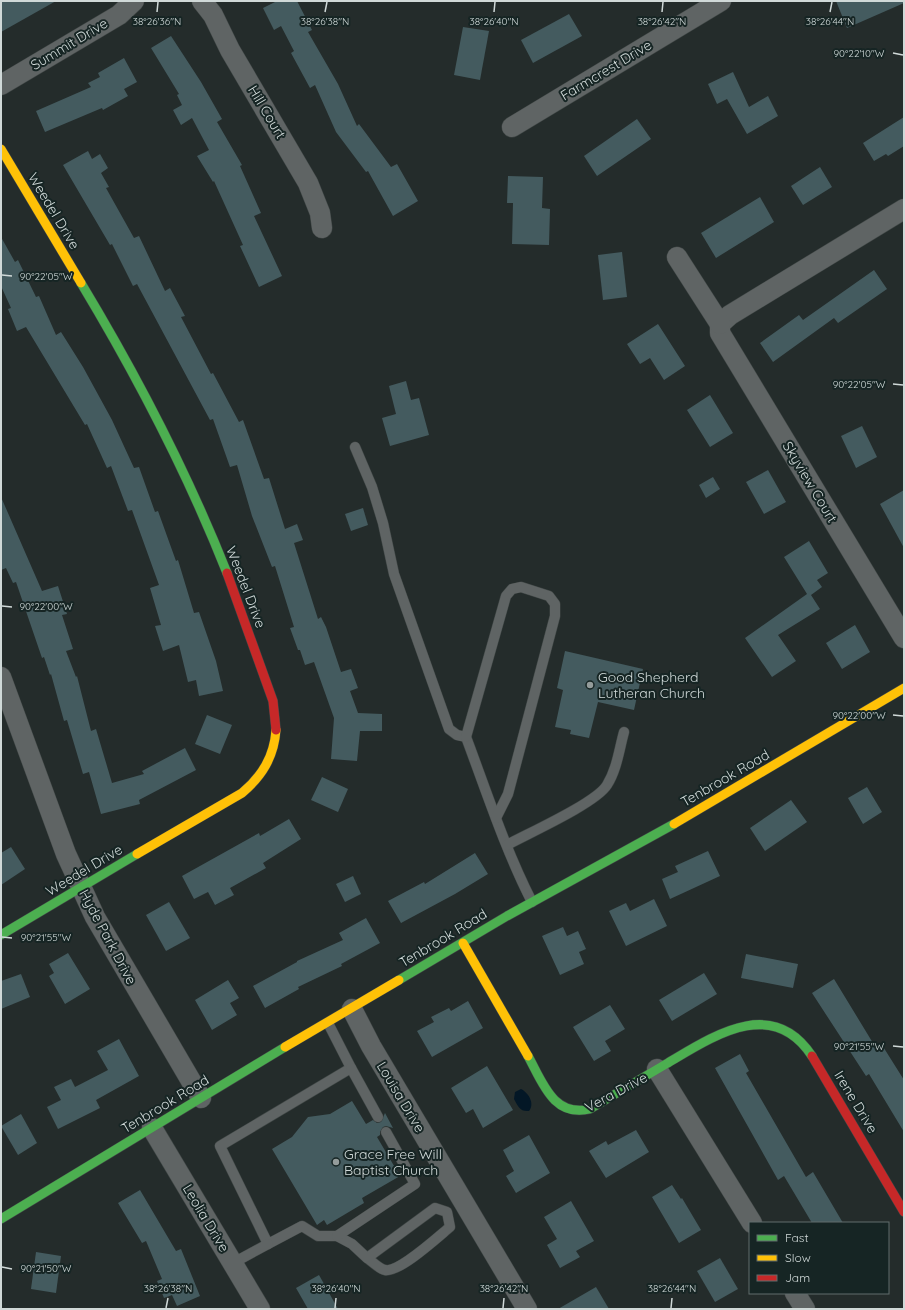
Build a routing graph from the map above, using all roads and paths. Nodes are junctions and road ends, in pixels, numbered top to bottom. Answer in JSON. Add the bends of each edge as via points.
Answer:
{"nodes":[{"id":1,"x":134,"y":1,"type":"edge"},
{"id":2,"x":202,"y":1,"type":"edge"},
{"id":3,"x":721,"y":1,"type":"edge"},
{"id":4,"x":1,"y":85,"type":"edge"},
{"id":5,"x":512,"y":127,"type":"dead end"},
{"id":6,"x":1,"y":149,"type":"edge"},
{"id":7,"x":904,"y":208,"type":"edge"},
{"id":8,"x":322,"y":228,"type":"dead end"},
{"id":9,"x":678,"y":257,"type":"dead end"},
{"id":10,"x":720,"y":324,"type":"junction"},
{"id":11,"x":354,"y":447,"type":"dead end"},
{"id":12,"x":904,"y":638,"type":"edge"},
{"id":13,"x":1,"y":677,"type":"edge"},
{"id":14,"x":904,"y":688,"type":"edge"},
{"id":15,"x":624,"y":732,"type":"dead end"},
{"id":16,"x":466,"y":737,"type":"junction"},
{"id":17,"x":496,"y":818,"type":"junction"},
{"id":18,"x":507,"y":845,"type":"junction"},
{"id":19,"x":81,"y":887,"type":"junction"},
{"id":20,"x":532,"y":902,"type":"junction"},
{"id":21,"x":1,"y":935,"type":"edge"},
{"id":22,"x":463,"y":943,"type":"junction"},
{"id":23,"x":352,"y":1009,"type":"junction"},
{"id":24,"x":328,"y":1023,"type":"junction"},
{"id":25,"x":351,"y":1068,"type":"junction"},
{"id":26,"x":657,"y":1069,"type":"junction"},
{"id":27,"x":201,"y":1098,"type":"junction"},
{"id":28,"x":378,"y":1118,"type":"dead end"},
{"id":29,"x":152,"y":1128,"type":"junction"},
{"id":30,"x":386,"y":1132,"type":"dead end"},
{"id":31,"x":463,"y":1202,"type":"junction"},
{"id":32,"x":447,"y":1212,"type":"junction"},
{"id":33,"x":904,"y":1212,"type":"edge"},
{"id":34,"x":1,"y":1219,"type":"edge"},
{"id":35,"x":751,"y":1222,"type":"edge"},
{"id":36,"x":337,"y":1236,"type":"junction"},
{"id":37,"x":268,"y":1244,"type":"junction"},
{"id":38,"x":367,"y":1258,"type":"junction"},
{"id":39,"x":233,"y":1263,"type":"junction"},
{"id":40,"x":796,"y":1294,"type":"edge"},
{"id":41,"x":260,"y":1309,"type":"edge"},
{"id":42,"x":527,"y":1309,"type":"edge"},
{"id":43,"x":804,"y":1309,"type":"edge"}],
"edges":[{"from":1,"to":4,"type":"street","name":"Summit Drive","via":[[119,15]]},
{"from":2,"to":8,"type":"street","name":"Hill Court","via":[[308,183],[318,208]]},
{"from":3,"to":5,"type":"street","name":"Farmcrest Drive"},
{"from":6,"to":19,"type":"street","name":"Weedel Drive","via":[[117,345],[164,431],[230,582],[277,716],[272,756],[250,788]]},
{"from":7,"to":10,"type":"street","via":[[730,314]]},
{"from":9,"to":10,"type":"street","name":"Skyview Court"},
{"from":10,"to":12,"type":"street","name":"Skyview Court","via":[[720,333]]},
{"from":11,"to":16,"type":"lane","via":[[372,487],[394,574],[449,729],[457,735]]},
{"from":13,"to":19,"type":"street","name":"Hyde Park Drive","via":[[66,854]]},
{"from":14,"to":20,"type":"street","name":"Tenbrook Road","via":[[667,828]]},
{"from":15,"to":18,"type":"lane","via":[[614,771],[606,786],[594,798]]},
{"from":16,"to":17,"type":"lane"},
{"from":16,"to":17,"type":"lane","via":[[506,596],[512,589],[521,587],[550,596],[555,604],[555,616],[508,794]]},
{"from":17,"to":18,"type":"lane"},
{"from":18,"to":20,"type":"lane"},
{"from":19,"to":21,"type":"street","name":"Weedel Drive"},
{"from":19,"to":27,"type":"street","name":"Hyde Park Drive","via":[[103,934]]},
{"from":20,"to":22,"type":"street","name":"Tenbrook Road"},
{"from":22,"to":23,"type":"street","name":"Tenbrook Road"},
{"from":22,"to":26,"type":"street","name":"Vera Drive","via":[[552,1098],[560,1106],[581,1112],[590,1109]]},
{"from":23,"to":24,"type":"street","name":"Tenbrook Road"},
{"from":23,"to":31,"type":"street","name":"Louisa Drive"},
{"from":24,"to":25,"type":"lane"},
{"from":24,"to":27,"type":"street","name":"Tenbrook Road"},
{"from":25,"to":28,"type":"lane"},
{"from":25,"to":37,"type":"lane","via":[[220,1146]]},
{"from":26,"to":33,"type":"street","name":"Irene Drive","via":[[707,1040],[732,1029],[760,1024],[791,1033],[806,1047],[819,1067]]},
{"from":26,"to":35,"type":"street","name":"Vera Drive"},
{"from":27,"to":29,"type":"street","name":"Tenbrook Road"},
{"from":29,"to":34,"type":"street","name":"Tenbrook Road"},
{"from":29,"to":39,"type":"street","name":"Leolia Drive"},
{"from":30,"to":36,"type":"lane","via":[[415,1184]]},
{"from":31,"to":32,"type":"lane"},
{"from":31,"to":42,"type":"street","name":"Louisa Drive"},
{"from":32,"to":38,"type":"lane","via":[[435,1208]]},
{"from":32,"to":38,"type":"lane","via":[[450,1227],[422,1251],[392,1269],[384,1270]]},
{"from":36,"to":37,"type":"lane","via":[[318,1236],[302,1226]]},
{"from":36,"to":38,"type":"lane","via":[[352,1244]]},
{"from":37,"to":39,"type":"lane"},
{"from":39,"to":41,"type":"street","name":"Leolia Drive"},
{"from":40,"to":43,"type":"street"}]}
